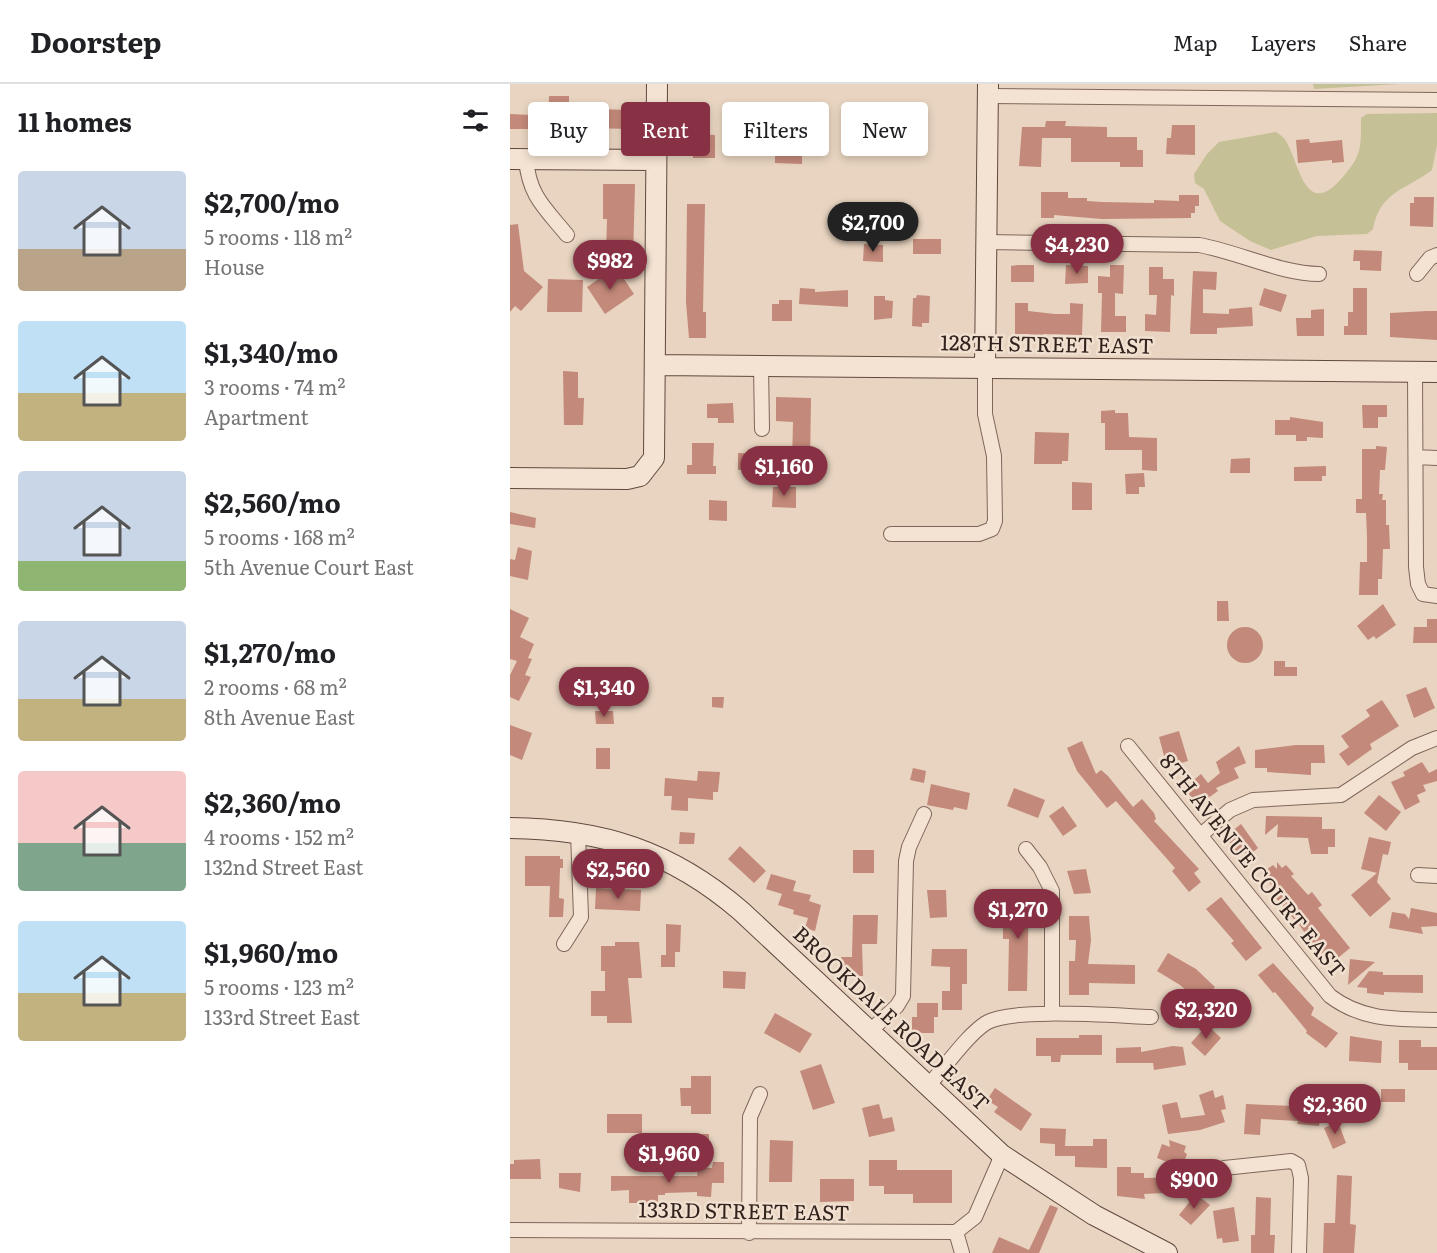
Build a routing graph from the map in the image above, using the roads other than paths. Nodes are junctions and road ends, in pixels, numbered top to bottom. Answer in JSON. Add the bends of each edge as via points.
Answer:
{"nodes":[{"id":1,"x":657,"y":84,"type":"edge"},
{"id":2,"x":988,"y":90,"type":"edge"},
{"id":3,"x":1437,"y":100,"type":"edge"},
{"id":4,"x":518,"y":159,"type":"edge"},
{"id":5,"x":656,"y":160,"type":"junction"},
{"id":6,"x":567,"y":235,"type":"dead end"},
{"id":7,"x":986,"y":242,"type":"junction"},
{"id":8,"x":1437,"y":255,"type":"edge"},
{"id":9,"x":1319,"y":273,"type":"dead end"},
{"id":10,"x":1417,"y":274,"type":"dead end"},
{"id":11,"x":656,"y":365,"type":"junction"},
{"id":12,"x":761,"y":366,"type":"junction"},
{"id":13,"x":984,"y":369,"type":"junction"},
{"id":14,"x":1415,"y":372,"type":"junction"},
{"id":15,"x":1437,"y":372,"type":"edge"},
{"id":16,"x":762,"y":429,"type":"dead end"},
{"id":17,"x":1416,"y":457,"type":"junction"},
{"id":18,"x":1437,"y":458,"type":"edge"},
{"id":19,"x":510,"y":478,"type":"edge"},
{"id":20,"x":891,"y":534,"type":"dead end"},
{"id":21,"x":1430,"y":595,"type":"edge"},
{"id":22,"x":1437,"y":738,"type":"edge"},
{"id":23,"x":1128,"y":746,"type":"dead end"},
{"id":24,"x":924,"y":814,"type":"dead end"},
{"id":25,"x":510,"y":828,"type":"edge"},
{"id":26,"x":578,"y":832,"type":"junction"},
{"id":27,"x":1202,"y":834,"type":"junction"},
{"id":28,"x":1026,"y":849,"type":"dead end"},
{"id":29,"x":1418,"y":875,"type":"dead end"},
{"id":30,"x":1437,"y":876,"type":"edge"},
{"id":31,"x":564,"y":944,"type":"dead end"},
{"id":32,"x":1052,"y":1014,"type":"junction"},
{"id":33,"x":1151,"y":1017,"type":"dead end"},
{"id":34,"x":1437,"y":1020,"type":"edge"},
{"id":35,"x":869,"y":1032,"type":"junction"},
{"id":36,"x":927,"y":1088,"type":"junction"},
{"id":37,"x":760,"y":1094,"type":"dead end"},
{"id":38,"x":1002,"y":1155,"type":"junction"},
{"id":39,"x":1224,"y":1168,"type":"dead end"},
{"id":40,"x":510,"y":1230,"type":"edge"},
{"id":41,"x":956,"y":1232,"type":"junction"},
{"id":42,"x":749,"y":1233,"type":"junction"},
{"id":43,"x":962,"y":1253,"type":"edge"},
{"id":44,"x":1167,"y":1253,"type":"edge"},
{"id":45,"x":1299,"y":1253,"type":"edge"}],
"edges":[{"from":1,"to":5,"type":"street"},
{"from":2,"to":3,"type":"street"},
{"from":2,"to":7,"type":"street"},
{"from":4,"to":5,"type":"street"},
{"from":4,"to":6,"type":"street","via":[[534,194]]},
{"from":5,"to":11,"type":"street"},
{"from":7,"to":9,"type":"street","via":[[1199,245],[1226,249],[1303,274]]},
{"from":7,"to":13,"type":"street"},
{"from":8,"to":10,"type":"street"},
{"from":11,"to":12,"type":"street","name":"128TH STREET EAST"},
{"from":11,"to":19,"type":"street","via":[[656,449],[640,476]]},
{"from":12,"to":13,"type":"street","name":"128TH STREET EAST"},
{"from":12,"to":16,"type":"street"},
{"from":13,"to":14,"type":"street","name":"128TH STREET EAST"},
{"from":13,"to":20,"type":"street","via":[[985,414],[994,456],[992,529],[979,534]]},
{"from":14,"to":15,"type":"street","name":"128TH STREET EAST"},
{"from":14,"to":17,"type":"street"},
{"from":17,"to":18,"type":"street"},
{"from":17,"to":21,"type":"street","via":[[1416,567],[1418,584]]},
{"from":22,"to":27,"type":"street","via":[[1412,748],[1341,795],[1253,800],[1230,810]]},
{"from":23,"to":27,"type":"street","name":"8TH AVENUE COURT EAST"},
{"from":24,"to":35,"type":"street","via":[[906,861],[903,996]]},
{"from":25,"to":26,"type":"street","name":"BROOKDALE ROAD EAST"},
{"from":26,"to":31,"type":"street","via":[[581,917]]},
{"from":26,"to":35,"type":"street","name":"BROOKDALE ROAD EAST","via":[[628,844],[696,877],[741,911]]},
{"from":27,"to":34,"type":"street","name":"8TH AVENUE COURT EAST","via":[[1330,996],[1347,1008],[1375,1018]]},
{"from":28,"to":32,"type":"street","via":[[1044,872],[1052,891]]},
{"from":29,"to":30,"type":"street"},
{"from":32,"to":33,"type":"street"},
{"from":32,"to":36,"type":"street","via":[[1009,1016],[985,1023]]},
{"from":35,"to":36,"type":"street","name":"BROOKDALE ROAD EAST"},
{"from":36,"to":38,"type":"street","name":"BROOKDALE ROAD EAST"},
{"from":37,"to":42,"type":"street","via":[[750,1117]]},
{"from":38,"to":41,"type":"street","via":[[975,1217]]},
{"from":38,"to":44,"type":"street","name":"BROOKDALE ROAD EAST","via":[[1094,1215]]},
{"from":39,"to":45,"type":"street","via":[[1291,1161],[1301,1170]]},
{"from":40,"to":42,"type":"street","name":"133RD STREET EAST"},
{"from":41,"to":42,"type":"street","name":"133RD STREET EAST"},
{"from":41,"to":43,"type":"street"}]}
